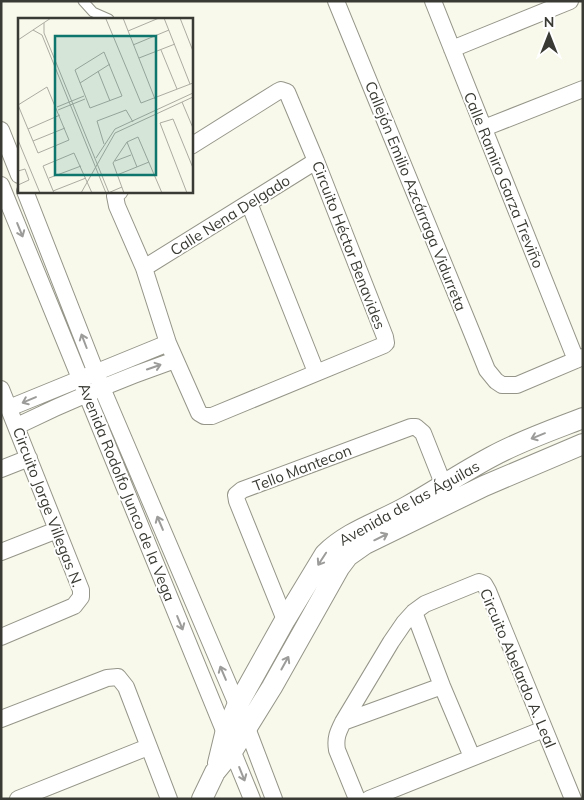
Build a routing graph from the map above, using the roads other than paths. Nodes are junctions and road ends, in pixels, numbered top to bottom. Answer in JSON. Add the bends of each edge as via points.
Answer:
{"nodes":[{"id":1,"x":83,"y":1,"type":"edge"},
{"id":2,"x":336,"y":1,"type":"edge"},
{"id":3,"x":433,"y":1,"type":"edge"},
{"id":4,"x":570,"y":1,"type":"edge"},
{"id":5,"x":107,"y":18,"type":"edge"},
{"id":6,"x":452,"y":50,"type":"junction"},
{"id":7,"x":583,"y":89,"type":"edge"},
{"id":8,"x":484,"y":128,"type":"junction"},
{"id":9,"x":1,"y":130,"type":"edge"},
{"id":10,"x":192,"y":145,"type":"edge"},
{"id":11,"x":316,"y":161,"type":"junction"},
{"id":12,"x":18,"y":172,"type":"edge"},
{"id":13,"x":1,"y":185,"type":"edge"},
{"id":14,"x":25,"y":192,"type":"edge"},
{"id":15,"x":119,"y":192,"type":"edge"},
{"id":16,"x":249,"y":203,"type":"junction"},
{"id":17,"x":144,"y":268,"type":"junction"},
{"id":18,"x":168,"y":343,"type":"junction"},
{"id":19,"x":579,"y":358,"type":"edge"},
{"id":20,"x":175,"y":360,"type":"junction"},
{"id":21,"x":128,"y":368,"type":"junction"},
{"id":22,"x":316,"y":372,"type":"junction"},
{"id":23,"x":92,"y":383,"type":"junction"},
{"id":24,"x":1,"y":389,"type":"edge"},
{"id":25,"x":56,"y":397,"type":"junction"},
{"id":26,"x":9,"y":408,"type":"junction"},
{"id":27,"x":583,"y":418,"type":"edge"},
{"id":28,"x":16,"y":426,"type":"junction"},
{"id":29,"x":583,"y":444,"type":"edge"},
{"id":30,"x":29,"y":458,"type":"junction"},
{"id":31,"x":1,"y":469,"type":"edge"},
{"id":32,"x":444,"y":484,"type":"junction"},
{"id":33,"x":451,"y":502,"type":"junction"},
{"id":34,"x":57,"y":530,"type":"junction"},
{"id":35,"x":1,"y":552,"type":"edge"},
{"id":36,"x":414,"y":612,"type":"junction"},
{"id":37,"x":285,"y":620,"type":"junction"},
{"id":38,"x":1,"y":637,"type":"edge"},
{"id":39,"x":442,"y":686,"type":"junction"},
{"id":40,"x":237,"y":706,"type":"junction"},
{"id":41,"x":1,"y":719,"type":"edge"},
{"id":42,"x":343,"y":722,"type":"junction"},
{"id":43,"x":247,"y":728,"type":"junction"},
{"id":44,"x":544,"y":729,"type":"junction"},
{"id":45,"x":229,"y":742,"type":"junction"},
{"id":46,"x":148,"y":747,"type":"junction"},
{"id":47,"x":472,"y":757,"type":"junction"},
{"id":48,"x":18,"y":799,"type":"edge"},
{"id":49,"x":169,"y":799,"type":"edge"},
{"id":50,"x":202,"y":799,"type":"edge"},
{"id":51,"x":252,"y":799,"type":"edge"},
{"id":52,"x":274,"y":799,"type":"edge"},
{"id":53,"x":357,"y":799,"type":"edge"},
{"id":54,"x":369,"y":799,"type":"edge"},
{"id":55,"x":573,"y":799,"type":"edge"}],
"edges":[{"from":1,"to":5,"type":"lane","via":[[93,12]]},
{"from":2,"to":19,"type":"street","name":"Callejón Emilio Azcárraga Vidurreta","via":[[484,363],[494,378],[502,385],[517,385]]},
{"from":3,"to":6,"type":"street","name":"Calle Ramiro Garza Treviño"},
{"from":4,"to":6,"type":"street"},
{"from":6,"to":8,"type":"street","name":"Calle Ramiro Garza Treviño"},
{"from":7,"to":8,"type":"street"},
{"from":8,"to":19,"type":"street","name":"Calle Ramiro Garza Treviño"},
{"from":9,"to":12,"type":"street"},
{"from":10,"to":11,"type":"street","name":"Circuito Héctor Benavides","via":[[285,90]]},
{"from":11,"to":16,"type":"street","name":"Calle Nena Delgado"},
{"from":11,"to":22,"type":"street","name":"Circuito Héctor Benavides","via":[[386,343]]},
{"from":13,"to":23,"type":"street","name":"Avenida Rodolfo Junco de la Vega","one_way":true},
{"from":23,"to":14,"type":"street","name":"Avenida Rodolfo Junco de la Vega","one_way":true},
{"from":15,"to":17,"type":"street","name":"Circuito Héctor Benavides","via":[[115,196],[117,206]]},
{"from":16,"to":17,"type":"street","name":"Calle Nena Delgado"},
{"from":16,"to":22,"type":"street"},
{"from":17,"to":18,"type":"street","name":"Circuito Héctor Benavides"},
{"from":18,"to":20,"type":"street","name":"Circuito Héctor Benavides"},
{"from":18,"to":21,"type":"street"},
{"from":21,"to":20,"type":"street","one_way":true},
{"from":20,"to":22,"type":"street","name":"Circuito Héctor Benavides","via":[[199,413],[204,416],[212,416]]},
{"from":21,"to":23,"type":"street"},
{"from":23,"to":25,"type":"street"},
{"from":40,"to":23,"type":"street","name":"Avenida Rodolfo Junco de la Vega","one_way":true},
{"from":23,"to":45,"type":"street","name":"Avenida Rodolfo Junco de la Vega","one_way":true},
{"from":24,"to":26,"type":"street","name":"Circuito Jorge Villegas N."},
{"from":25,"to":26,"type":"street","one_way":true},
{"from":25,"to":28,"type":"street"},
{"from":26,"to":28,"type":"street","name":"Circuito Jorge Villegas N."},
{"from":27,"to":32,"type":"street","name":"Avenida de las Águilas","one_way":true,"via":[[512,447]]},
{"from":28,"to":30,"type":"street","name":"Circuito Jorge Villegas N."},
{"from":29,"to":33,"type":"street","name":"Avenida de las Águilas"},
{"from":30,"to":31,"type":"street"},
{"from":30,"to":34,"type":"street","name":"Circuito Jorge Villegas N."},
{"from":32,"to":33,"type":"street","name":"Tello Mantecon"},
{"from":32,"to":37,"type":"street","name":"Avenida de las Águilas","one_way":true,"via":[[334,546],[325,554]]},
{"from":32,"to":37,"type":"street","name":"Tello Mantecon","via":[[423,433],[411,427],[238,493],[237,501]]},
{"from":43,"to":33,"type":"street","name":"Avenida de las Águilas","one_way":true,"via":[[348,556],[365,544]]},
{"from":34,"to":35,"type":"street"},
{"from":34,"to":38,"type":"street","name":"Circuito Jorge Villegas N.","via":[[81,597],[74,606]]},
{"from":36,"to":39,"type":"street"},
{"from":36,"to":42,"type":"street","name":"Circuito Abelardo A. Leal","via":[[391,642]]},
{"from":36,"to":44,"type":"street","name":"Circuito Abelardo A. Leal","via":[[425,604],[475,582],[482,582]]},
{"from":37,"to":40,"type":"street","name":"Avenida de las Águilas"},
{"from":39,"to":42,"type":"street"},
{"from":39,"to":47,"type":"street"},
{"from":40,"to":43,"type":"street","name":"Avenida Rodolfo Junco de la Vega"},
{"from":40,"to":45,"type":"street","name":"Avenida de las Águilas"},
{"from":41,"to":46,"type":"street","via":[[107,678],[118,677],[126,687]]},
{"from":42,"to":53,"type":"street","name":"Circuito Abelardo A. Leal","via":[[337,732],[337,750]]},
{"from":43,"to":45,"type":"street","name":"Avenida de las Águilas"},
{"from":43,"to":52,"type":"street","name":"Avenida Rodolfo Junco de la Vega"},
{"from":44,"to":47,"type":"street"},
{"from":44,"to":55,"type":"street","name":"Circuito Abelardo A. Leal"},
{"from":45,"to":50,"type":"street","name":"Avenida de las Águilas"},
{"from":45,"to":51,"type":"street","name":"Avenida Rodolfo Junco de la Vega","one_way":true},
{"from":46,"to":48,"type":"street"},
{"from":46,"to":49,"type":"street"},
{"from":47,"to":54,"type":"street"}]}
